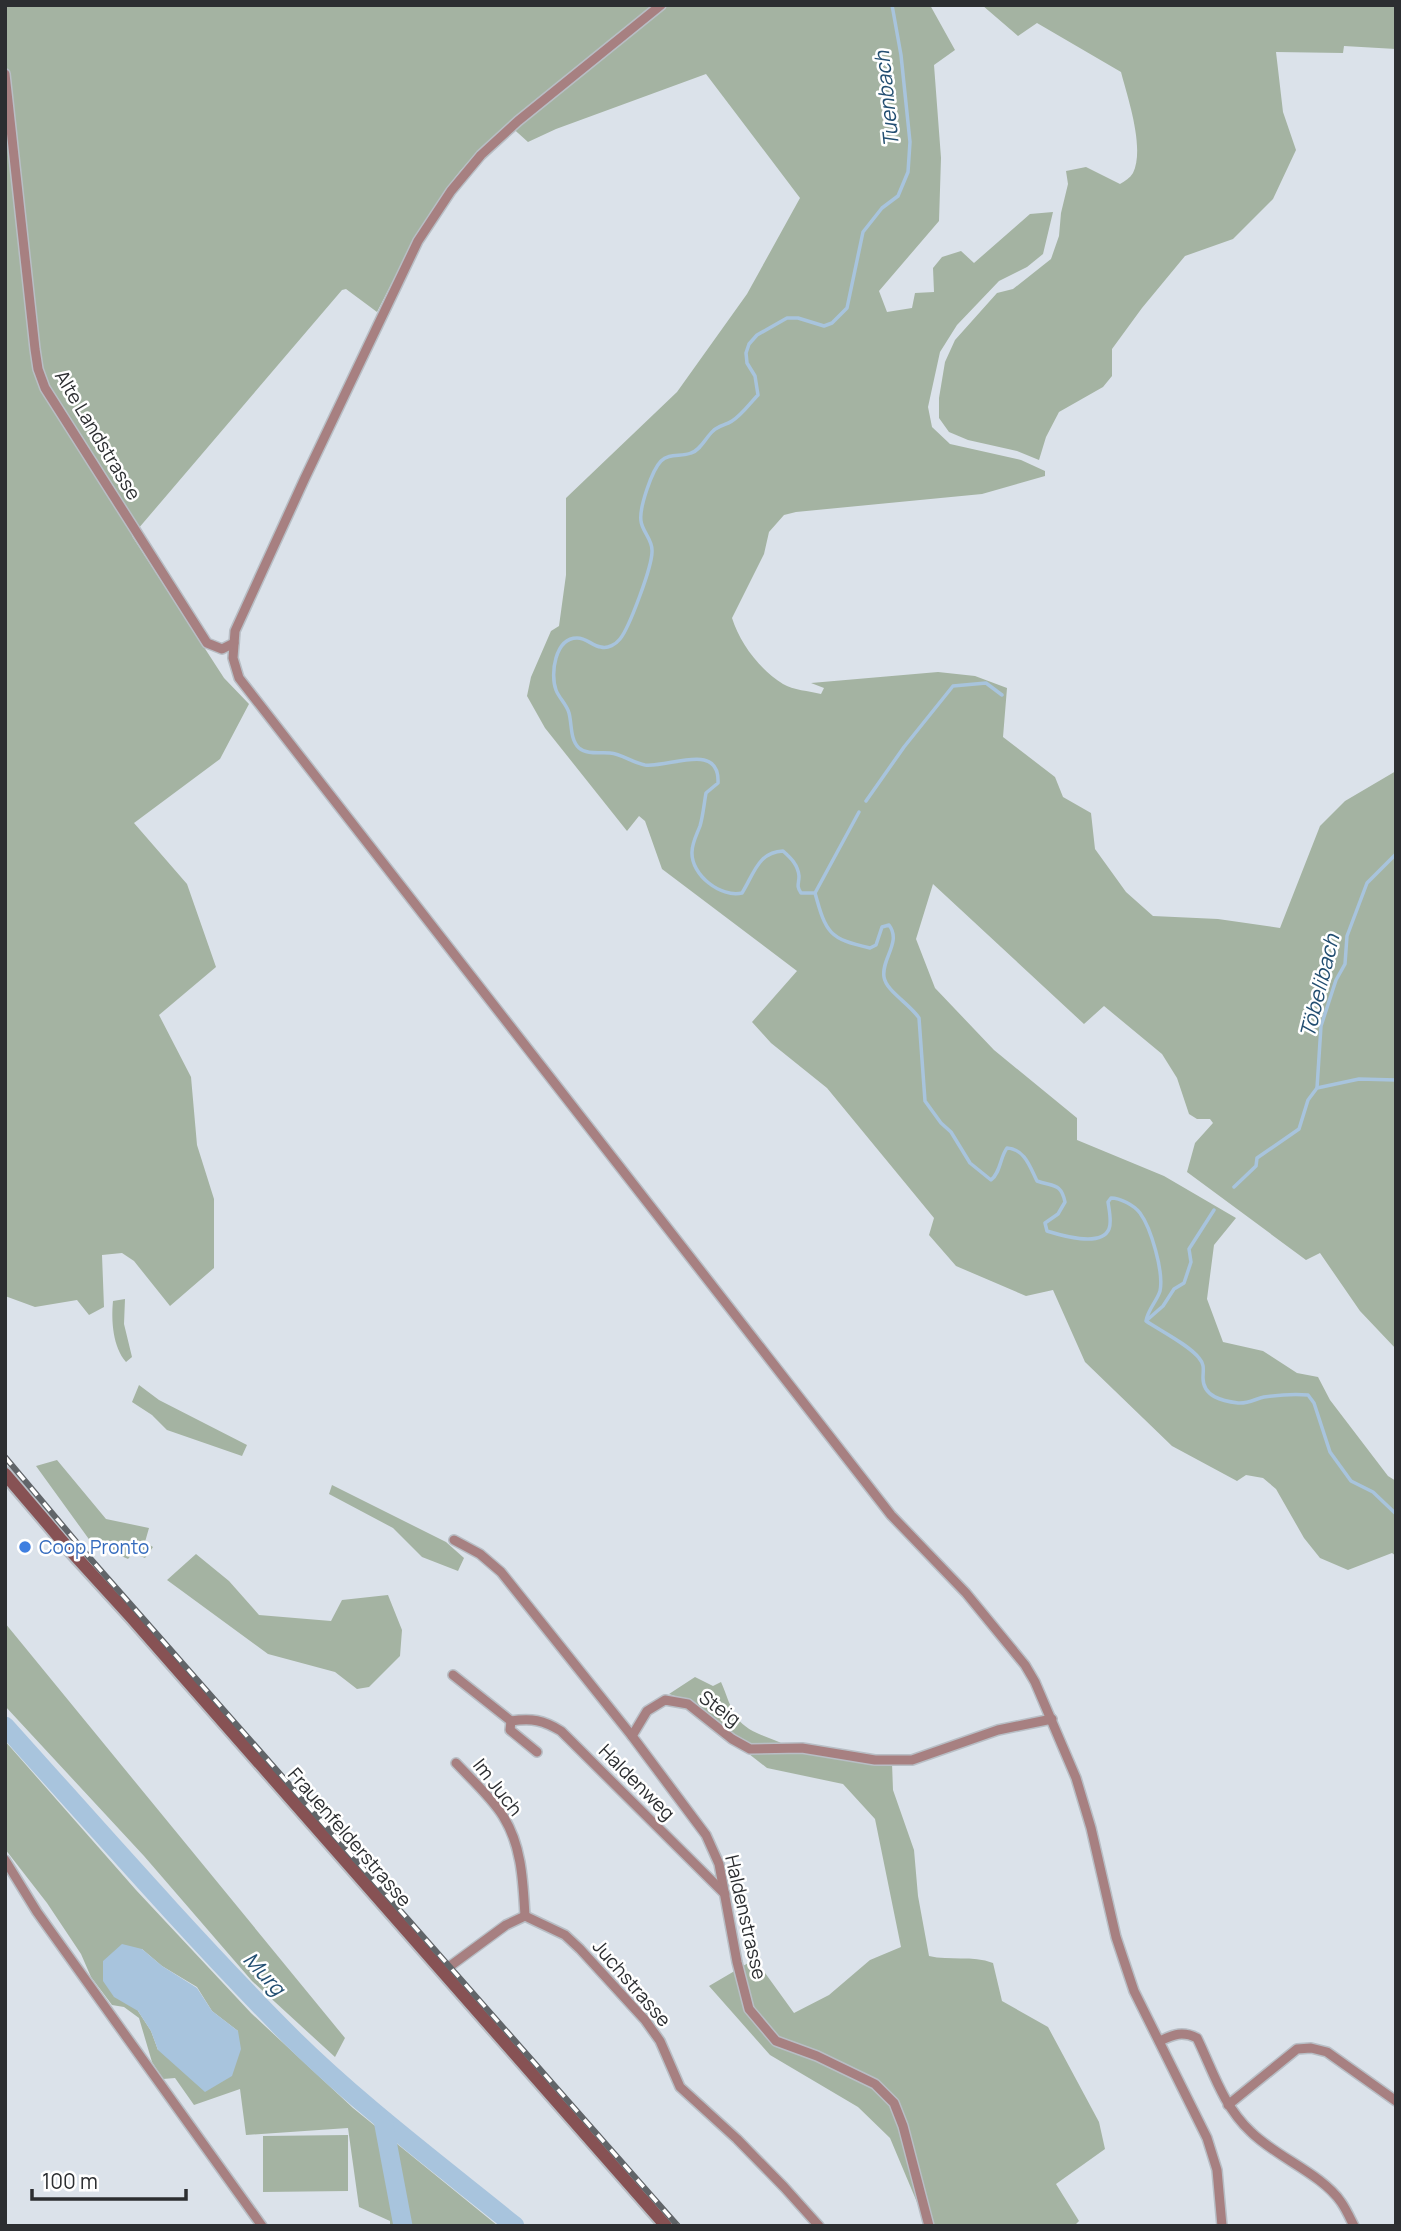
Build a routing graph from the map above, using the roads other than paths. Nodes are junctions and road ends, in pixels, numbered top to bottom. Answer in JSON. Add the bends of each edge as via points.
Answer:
{"nodes":[{"id":1,"x":661,"y":5,"type":"edge"},
{"id":2,"x":5,"y":74,"type":"edge"},
{"id":3,"x":234,"y":643,"type":"junction"},
{"id":4,"x":5,"y":1474,"type":"edge"},
{"id":5,"x":454,"y":1540,"type":"dead end"},
{"id":6,"x":453,"y":1675,"type":"dead end"},
{"id":7,"x":1052,"y":1720,"type":"junction"},
{"id":8,"x":510,"y":1721,"type":"junction"},
{"id":9,"x":632,"y":1736,"type":"junction"},
{"id":10,"x":537,"y":1752,"type":"dead end"},
{"id":11,"x":456,"y":1763,"type":"dead end"},
{"id":12,"x":5,"y":1860,"type":"edge"},
{"id":13,"x":726,"y":1896,"type":"junction"},
{"id":14,"x":525,"y":1916,"type":"junction"},
{"id":15,"x":442,"y":1972,"type":"junction"},
{"id":16,"x":1160,"y":2041,"type":"junction"},
{"id":17,"x":1396,"y":2101,"type":"edge"},
{"id":18,"x":1228,"y":2105,"type":"junction"},
{"id":19,"x":262,"y":2226,"type":"edge"},
{"id":20,"x":666,"y":2226,"type":"edge"},
{"id":21,"x":818,"y":2226,"type":"edge"},
{"id":22,"x":929,"y":2226,"type":"edge"},
{"id":23,"x":1222,"y":2226,"type":"edge"},
{"id":24,"x":1354,"y":2226,"type":"edge"}],
"edges":[{"from":1,"to":3,"type":"street","via":[[517,121],[450,191],[418,241],[292,506],[235,631]]},
{"from":2,"to":3,"type":"street","name":"Alte Landstrasse","via":[[35,349],[45,388],[207,643],[222,649]]},
{"from":3,"to":7,"type":"street","via":[[239,678],[883,1505],[966,1593],[1025,1665]]},
{"from":4,"to":15,"type":"main road","name":"Frauenfelderstrasse"},
{"from":5,"to":9,"type":"street","name":"Haldenstrasse","via":[[481,1554],[501,1572]]},
{"from":6,"to":8,"type":"street"},
{"from":7,"to":9,"type":"street","name":"Steig","via":[[998,1730],[912,1760],[875,1760],[802,1748],[750,1749],[688,1704],[665,1700],[648,1711]]},
{"from":7,"to":16,"type":"street","via":[[1091,1828],[1116,1937],[1135,1991]]},
{"from":8,"to":10,"type":"street","via":[[510,1730]]},
{"from":8,"to":13,"type":"street","name":"Haldenweg","via":[[543,1720],[561,1731]]},
{"from":9,"to":13,"type":"street","name":"Haldenstrasse","via":[[706,1835]]},
{"from":11,"to":14,"type":"street","name":"Im Juch","via":[[503,1816],[516,1845]]},
{"from":12,"to":19,"type":"street","via":[[37,1912]]},
{"from":13,"to":22,"type":"street","name":"Haldenstrasse","via":[[749,2009],[776,2041],[875,2084],[894,2103]]},
{"from":14,"to":15,"type":"street","via":[[506,1924]]},
{"from":14,"to":21,"type":"street","name":"Juchstrasse","via":[[565,1935],[580,1949],[645,2020],[660,2041],[680,2087],[775,2177]]},
{"from":15,"to":20,"type":"main road","name":"Frauenfelderstrasse"},
{"from":16,"to":18,"type":"street","via":[[1174,2034],[1197,2038]]},
{"from":16,"to":23,"type":"street","via":[[1210,2149],[1217,2170]]},
{"from":17,"to":18,"type":"street","via":[[1327,2052],[1311,2048],[1297,2049]]},
{"from":18,"to":24,"type":"street","via":[[1250,2132],[1322,2182],[1340,2200]]}]}
